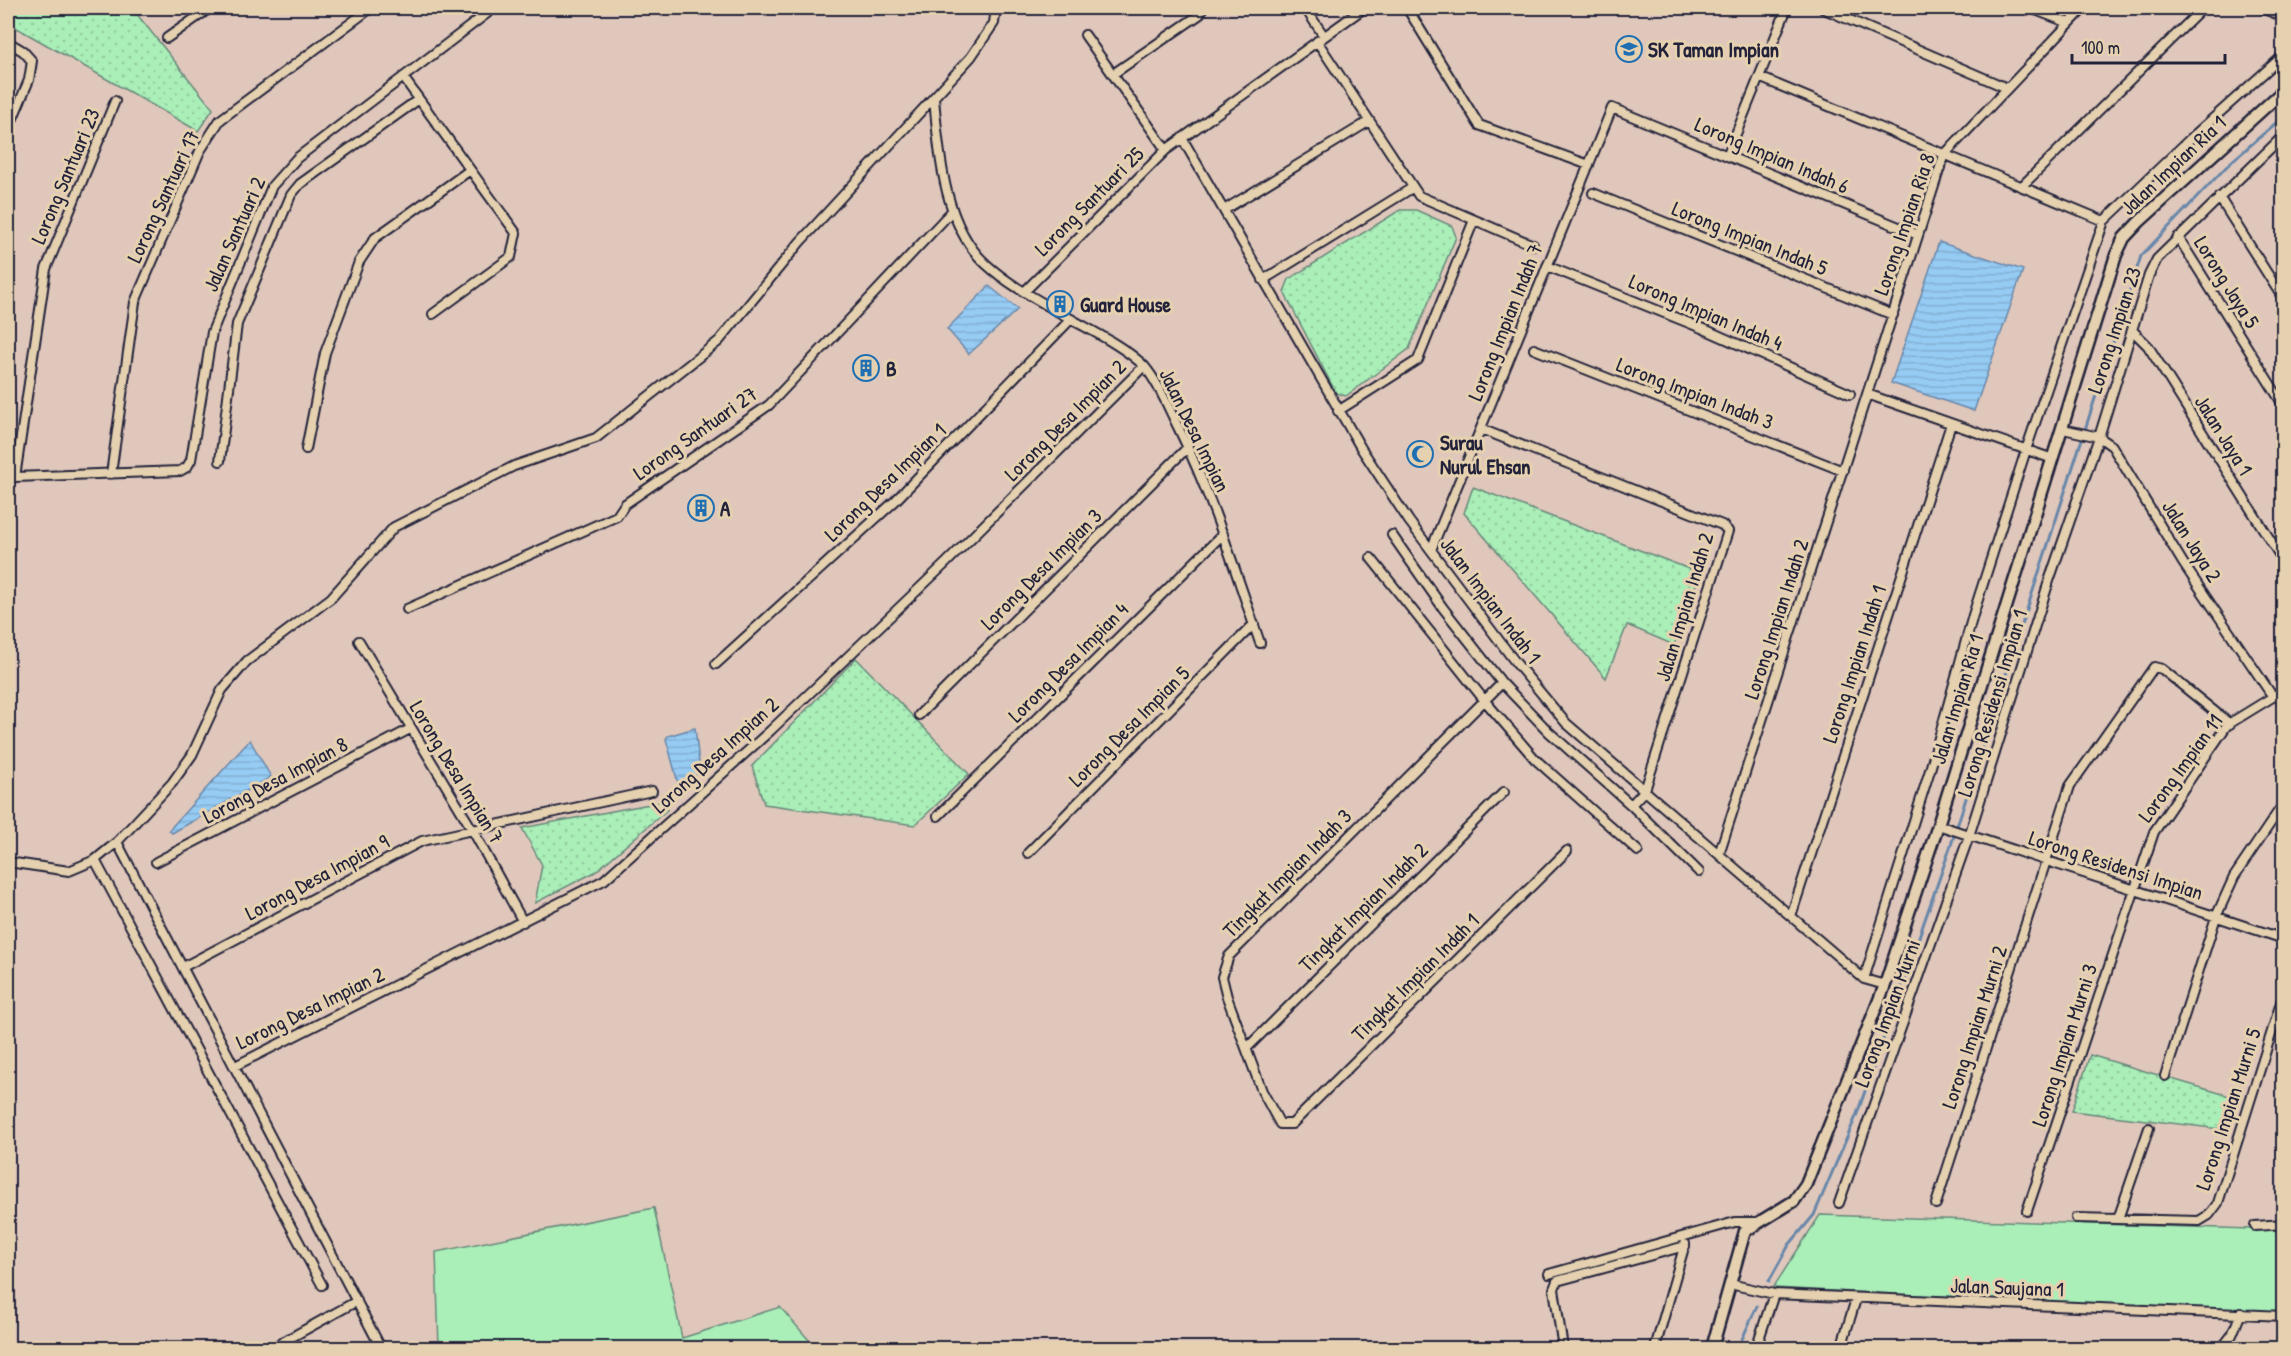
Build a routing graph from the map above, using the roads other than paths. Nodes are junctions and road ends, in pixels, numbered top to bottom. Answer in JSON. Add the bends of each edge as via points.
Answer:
{"nodes":[{"id":1,"x":210,"y":8,"type":"edge"},
{"id":2,"x":371,"y":8,"type":"edge"},
{"id":3,"x":494,"y":8,"type":"edge"},
{"id":4,"x":996,"y":8,"type":"edge"},
{"id":5,"x":1203,"y":8,"type":"edge"},
{"id":6,"x":1305,"y":8,"type":"edge"},
{"id":7,"x":1364,"y":8,"type":"edge"},
{"id":8,"x":1407,"y":8,"type":"edge"},
{"id":9,"x":1786,"y":8,"type":"edge"},
{"id":10,"x":1822,"y":8,"type":"edge"},
{"id":11,"x":2030,"y":8,"type":"edge"},
{"id":12,"x":2084,"y":8,"type":"edge"},
{"id":13,"x":2203,"y":8,"type":"edge"},
{"id":14,"x":2261,"y":8,"type":"edge"},
{"id":15,"x":2283,"y":17,"type":"edge"},
{"id":16,"x":2069,"y":23,"type":"junction"},
{"id":17,"x":1086,"y":34,"type":"dead end"},
{"id":18,"x":167,"y":38,"type":"dead end"},
{"id":19,"x":1320,"y":39,"type":"junction"},
{"id":20,"x":8,"y":42,"type":"edge"},
{"id":21,"x":2283,"y":55,"type":"edge"},
{"id":22,"x":1113,"y":74,"type":"junction"},
{"id":23,"x":403,"y":77,"type":"junction"},
{"id":24,"x":1759,"y":77,"type":"junction"},
{"id":25,"x":2007,"y":88,"type":"junction"},
{"id":26,"x":2283,"y":90,"type":"edge"},
{"id":27,"x":934,"y":98,"type":"junction"},
{"id":28,"x":419,"y":99,"type":"junction"},
{"id":29,"x":115,"y":101,"type":"dead end"},
{"id":30,"x":1612,"y":108,"type":"joint"},
{"id":31,"x":1368,"y":122,"type":"junction"},
{"id":32,"x":8,"y":130,"type":"edge"},
{"id":33,"x":2283,"y":135,"type":"edge"},
{"id":34,"x":1182,"y":138,"type":"junction"},
{"id":35,"x":1166,"y":150,"type":"junction"},
{"id":36,"x":1944,"y":155,"type":"junction"},
{"id":37,"x":1728,"y":156,"type":"junction"},
{"id":38,"x":1589,"y":165,"type":"junction"},
{"id":39,"x":470,"y":170,"type":"junction"},
{"id":40,"x":2022,"y":186,"type":"junction"},
{"id":41,"x":1412,"y":188,"type":"junction"},
{"id":42,"x":1593,"y":193,"type":"dead end"},
{"id":43,"x":2219,"y":197,"type":"junction"},
{"id":44,"x":1224,"y":210,"type":"junction"},
{"id":45,"x":952,"y":211,"type":"junction"},
{"id":46,"x":1474,"y":220,"type":"junction"},
{"id":47,"x":2104,"y":221,"type":"junction"},
{"id":48,"x":1918,"y":235,"type":"junction"},
{"id":49,"x":2178,"y":237,"type":"junction"},
{"id":50,"x":1533,"y":245,"type":"dead end"},
{"id":51,"x":1547,"y":266,"type":"junction"},
{"id":52,"x":1263,"y":280,"type":"junction"},
{"id":53,"x":1024,"y":292,"type":"junction"},
{"id":54,"x":2283,"y":300,"type":"edge"},
{"id":55,"x":433,"y":314,"type":"dead end"},
{"id":56,"x":1893,"y":315,"type":"junction"},
{"id":57,"x":1071,"y":319,"type":"junction"},
{"id":58,"x":2132,"y":330,"type":"junction"},
{"id":59,"x":1534,"y":349,"type":"dead end"},
{"id":60,"x":1144,"y":366,"type":"junction"},
{"id":61,"x":1850,"y":394,"type":"dead end"},
{"id":62,"x":1867,"y":394,"type":"junction"},
{"id":63,"x":2283,"y":406,"type":"edge"},
{"id":64,"x":1338,"y":411,"type":"junction"},
{"id":65,"x":1951,"y":424,"type":"junction"},
{"id":66,"x":1481,"y":429,"type":"junction"},
{"id":67,"x":2063,"y":429,"type":"junction"},
{"id":68,"x":2098,"y":437,"type":"junction"},
{"id":69,"x":1188,"y":447,"type":"junction"},
{"id":70,"x":306,"y":449,"type":"dead end"},
{"id":71,"x":2026,"y":450,"type":"junction"},
{"id":72,"x":2053,"y":459,"type":"junction"},
{"id":73,"x":220,"y":461,"type":"dead end"},
{"id":74,"x":1843,"y":471,"type":"junction"},
{"id":75,"x":111,"y":474,"type":"junction"},
{"id":76,"x":11,"y":479,"type":"edge"},
{"id":77,"x":1223,"y":534,"type":"junction"},
{"id":78,"x":1392,"y":535,"type":"dead end"},
{"id":79,"x":1431,"y":550,"type":"junction"},
{"id":80,"x":1371,"y":558,"type":"dead end"},
{"id":81,"x":2283,"y":562,"type":"edge"},
{"id":82,"x":2049,"y":581,"type":"joint"},
{"id":83,"x":407,"y":609,"type":"dead end"},
{"id":84,"x":1254,"y":624,"type":"junction"},
{"id":85,"x":359,"y":641,"type":"dead end"},
{"id":86,"x":1260,"y":643,"type":"dead end"},
{"id":87,"x":716,"y":664,"type":"dead end"},
{"id":88,"x":1502,"y":683,"type":"junction"},
{"id":89,"x":2283,"y":690,"type":"edge"},
{"id":90,"x":2273,"y":697,"type":"junction"},
{"id":91,"x":1485,"y":701,"type":"junction"},
{"id":92,"x":919,"y":715,"type":"dead end"},
{"id":93,"x":2230,"y":724,"type":"junction"},
{"id":94,"x":410,"y":729,"type":"junction"},
{"id":95,"x":652,"y":790,"type":"dead end"},
{"id":96,"x":1645,"y":790,"type":"junction"},
{"id":97,"x":1504,"y":792,"type":"dead end"},
{"id":98,"x":2283,"y":803,"type":"edge"},
{"id":99,"x":1631,"y":805,"type":"junction"},
{"id":100,"x":938,"y":816,"type":"dead end"},
{"id":101,"x":1944,"y":827,"type":"junction"},
{"id":102,"x":472,"y":829,"type":"junction"},
{"id":103,"x":1966,"y":834,"type":"junction"},
{"id":104,"x":117,"y":842,"type":"junction"},
{"id":105,"x":1567,"y":851,"type":"dead end"},
{"id":106,"x":1638,"y":851,"type":"dead end"},
{"id":107,"x":1028,"y":853,"type":"dead end"},
{"id":108,"x":1719,"y":854,"type":"junction"},
{"id":109,"x":95,"y":860,"type":"junction"},
{"id":110,"x":2047,"y":861,"type":"junction"},
{"id":111,"x":8,"y":862,"type":"edge"},
{"id":112,"x":156,"y":862,"type":"dead end"},
{"id":113,"x":1699,"y":872,"type":"dead end"},
{"id":114,"x":2134,"y":889,"type":"junction"},
{"id":115,"x":1791,"y":916,"type":"junction"},
{"id":116,"x":2216,"y":917,"type":"junction"},
{"id":117,"x":523,"y":922,"type":"junction"},
{"id":118,"x":2283,"y":939,"type":"edge"},
{"id":119,"x":183,"y":968,"type":"junction"},
{"id":120,"x":1864,"y":979,"type":"junction"},
{"id":121,"x":1885,"y":986,"type":"junction"},
{"id":122,"x":2283,"y":993,"type":"edge"},
{"id":123,"x":1247,"y":1048,"type":"junction"},
{"id":124,"x":235,"y":1066,"type":"junction"},
{"id":125,"x":2165,"y":1076,"type":"dead end"},
{"id":126,"x":1286,"y":1125,"type":"joint"},
{"id":127,"x":2149,"y":1128,"type":"dead end"},
{"id":128,"x":1839,"y":1203,"type":"dead end"},
{"id":129,"x":1936,"y":1204,"type":"dead end"},
{"id":130,"x":2027,"y":1211,"type":"dead end"},
{"id":131,"x":2076,"y":1218,"type":"dead end"},
{"id":132,"x":2118,"y":1219,"type":"junction"},
{"id":133,"x":1759,"y":1222,"type":"junction"},
{"id":134,"x":2283,"y":1224,"type":"edge"},
{"id":135,"x":2255,"y":1226,"type":"dead end"},
{"id":136,"x":1685,"y":1236,"type":"junction"},
{"id":137,"x":1685,"y":1246,"type":"junction"},
{"id":138,"x":1549,"y":1274,"type":"dead end"},
{"id":139,"x":1730,"y":1284,"type":"junction"},
{"id":140,"x":322,"y":1285,"type":"dead end"},
{"id":141,"x":1774,"y":1294,"type":"junction"},
{"id":142,"x":1856,"y":1299,"type":"junction"},
{"id":143,"x":357,"y":1301,"type":"junction"},
{"id":144,"x":2241,"y":1313,"type":"junction"},
{"id":145,"x":2283,"y":1316,"type":"edge"},
{"id":146,"x":272,"y":1348,"type":"edge"},
{"id":147,"x":381,"y":1348,"type":"edge"},
{"id":148,"x":1563,"y":1348,"type":"edge"},
{"id":149,"x":1655,"y":1348,"type":"edge"},
{"id":150,"x":1712,"y":1348,"type":"edge"},
{"id":151,"x":1756,"y":1348,"type":"edge"},
{"id":152,"x":1841,"y":1348,"type":"edge"},
{"id":153,"x":2222,"y":1348,"type":"edge"}],
"edges":[{"from":1,"to":18,"type":"street"},
{"from":2,"to":75,"type":"street","name":"Lorong Santuari 17","via":[[220,120],[200,151],[135,303]]},
{"from":3,"to":23,"type":"street","name":"Jalan Santuari 2"},
{"from":4,"to":27,"type":"street","via":[[994,23]]},
{"from":5,"to":22,"type":"street","via":[[1199,15]]},
{"from":6,"to":19,"type":"street"},
{"from":7,"to":19,"type":"street","name":"Lorong Santuari 25"},
{"from":8,"to":38,"type":"street","via":[[1479,124]]},
{"from":9,"to":24,"type":"street"},
{"from":10,"to":25,"type":"street"},
{"from":11,"to":16,"type":"street"},
{"from":12,"to":16,"type":"street","name":"Lorong Impian Ria 8"},
{"from":13,"to":40,"type":"street"},
{"from":14,"to":15,"type":"street"},
{"from":16,"to":25,"type":"street","name":"Lorong Impian Ria 8"},
{"from":17,"to":22,"type":"street"},
{"from":19,"to":31,"type":"street"},
{"from":19,"to":34,"type":"street","name":"Lorong Santuari 25"},
{"from":20,"to":32,"type":"street","via":[[32,61],[29,80]]},
{"from":21,"to":47,"type":"street","name":"Jalan Impian Ria 1"},
{"from":22,"to":35,"type":"street"},
{"from":23,"to":28,"type":"street"},
{"from":23,"to":75,"type":"street","name":"Jalan Santuari 2","via":[[297,158],[272,186],[212,332],[187,467],[180,471]]},
{"from":24,"to":36,"type":"street"},
{"from":24,"to":37,"type":"street"},
{"from":25,"to":36,"type":"street","name":"Lorong Impian Ria 8"},
{"from":26,"to":67,"type":"street","name":"Jalan Impian Ria 1","via":[[2124,238]]},
{"from":27,"to":45,"type":"street","name":"Jalan Desa Impian"},
{"from":27,"to":104,"type":"street","via":[[800,242],[718,341],[596,438],[514,466],[394,527],[331,598],[247,661],[222,690],[192,755],[172,783]]},
{"from":28,"to":39,"type":"street"},
{"from":28,"to":73,"type":"street","via":[[300,184],[291,195],[237,324]]},
{"from":29,"to":76,"type":"street","name":"Lorong Santuari 23","via":[[45,269]]},
{"from":30,"to":37,"type":"street","name":"Lorong Impian Indah 6"},
{"from":30,"to":38,"type":"street","name":"Lorong Impian Indah 7"},
{"from":31,"to":41,"type":"street"},
{"from":31,"to":44,"type":"street"},
{"from":33,"to":43,"type":"street","name":"Lorong Impian 23"},
{"from":34,"to":35,"type":"street","name":"Lorong Santuari 25"},
{"from":34,"to":44,"type":"street","name":"Jalan Impian Indah 1"},
{"from":35,"to":53,"type":"street","name":"Lorong Santuari 25"},
{"from":36,"to":40,"type":"street"},
{"from":36,"to":48,"type":"street","name":"Lorong Impian Ria 8"},
{"from":37,"to":48,"type":"street","name":"Lorong Impian Indah 6"},
{"from":38,"to":51,"type":"street","name":"Lorong Impian Indah 7"},
{"from":39,"to":55,"type":"street","via":[[516,233],[515,242],[511,257]]},
{"from":39,"to":70,"type":"street","via":[[375,238],[359,262],[325,353]]},
{"from":40,"to":47,"type":"street"},
{"from":41,"to":46,"type":"street","via":[[1419,196]]},
{"from":41,"to":52,"type":"street"},
{"from":42,"to":56,"type":"street","name":"Lorong Impian Indah 5"},
{"from":43,"to":49,"type":"street","name":"Lorong Impian 23"},
{"from":43,"to":54,"type":"street"},
{"from":44,"to":52,"type":"street","name":"Jalan Impian Indah 1"},
{"from":45,"to":53,"type":"street","name":"Jalan Desa Impian","via":[[984,262]]},
{"from":45,"to":83,"type":"street","name":"Lorong Santuari 27","via":[[769,405],[625,504],[617,516]]},
{"from":46,"to":50,"type":"street"},
{"from":46,"to":64,"type":"street","via":[[1418,360]]},
{"from":47,"to":71,"type":"street","name":"Jalan Impian Ria 1"},
{"from":48,"to":56,"type":"street","name":"Lorong Impian Ria 8"},
{"from":49,"to":58,"type":"street","name":"Lorong Impian 23","via":[[2157,259],[2149,275]]},
{"from":49,"to":63,"type":"street","name":"Lorong Jaya 5"},
{"from":51,"to":61,"type":"street","name":"Lorong Impian Indah 4","via":[[1704,329]]},
{"from":51,"to":66,"type":"street","name":"Lorong Impian Indah 7"},
{"from":52,"to":64,"type":"street","name":"Jalan Impian Indah 1"},
{"from":53,"to":57,"type":"street","name":"Jalan Desa Impian"},
{"from":56,"to":62,"type":"street","name":"Lorong Impian Ria 8"},
{"from":57,"to":60,"type":"street","name":"Jalan Desa Impian","via":[[1105,337]]},
{"from":57,"to":87,"type":"street","name":"Lorong Desa Impian 1","via":[[895,501]]},
{"from":58,"to":68,"type":"street","name":"Lorong Impian 23"},
{"from":58,"to":81,"type":"street","name":"Jalan Jaya 1","via":[[2148,346]]},
{"from":59,"to":74,"type":"street","name":"Lorong Impian Indah 3"},
{"from":60,"to":69,"type":"street","name":"Jalan Desa Impian"},
{"from":60,"to":117,"type":"street","name":"Lorong Desa Impian 2","via":[[946,563],[604,880]]},
{"from":62,"to":65,"type":"street"},
{"from":62,"to":74,"type":"street","name":"Lorong Impian Indah 2"},
{"from":64,"to":79,"type":"street","name":"Jalan Impian Indah 1"},
{"from":65,"to":71,"type":"street"},
{"from":65,"to":115,"type":"street","name":"Lorong Impian Indah 1"},
{"from":66,"to":79,"type":"street","name":"Lorong Impian Indah 7"},
{"from":66,"to":96,"type":"street","name":"Jalan Impian Indah 2","via":[[1722,525],[1728,531]]},
{"from":67,"to":68,"type":"street"},
{"from":67,"to":72,"type":"street","name":"Jalan Impian Ria 1"},
{"from":68,"to":82,"type":"street","name":"Lorong Impian 23"},
{"from":68,"to":90,"type":"street","name":"Jalan Jaya 2","via":[[2112,446],[2183,563]]},
{"from":69,"to":77,"type":"street","name":"Jalan Desa Impian"},
{"from":69,"to":92,"type":"street","name":"Lorong Desa Impian 3"},
{"from":71,"to":72,"type":"street"},
{"from":71,"to":120,"type":"street","name":"Jalan Impian Ria 1"},
{"from":72,"to":101,"type":"street","name":"Jalan Impian Ria 1"},
{"from":74,"to":108,"type":"street","name":"Lorong Impian Indah 2"},
{"from":75,"to":76,"type":"street"},
{"from":77,"to":84,"type":"street","name":"Jalan Desa Impian"},
{"from":77,"to":100,"type":"street","name":"Lorong Desa Impian 4"},
{"from":78,"to":88,"type":"street","name":"Jalan Impian Indah 1"},
{"from":79,"to":96,"type":"street","name":"Jalan Impian Indah 1","via":[[1566,723]]},
{"from":80,"to":91,"type":"street"},
{"from":82,"to":103,"type":"street","name":"Lorong Residensi Impian 1"},
{"from":84,"to":86,"type":"street","name":"Jalan Desa Impian"},
{"from":84,"to":107,"type":"street","name":"Lorong Desa Impian 5"},
{"from":85,"to":94,"type":"street","name":"Lorong Desa Impian 7"},
{"from":88,"to":91,"type":"street","name":"Tingkat Impian Indah 3"},
{"from":88,"to":99,"type":"street","name":"Jalan Impian Indah 1","via":[[1549,732]]},
{"from":89,"to":90,"type":"street","name":"Lorong Impian 11"},
{"from":90,"to":93,"type":"street","name":"Lorong Impian 11"},
{"from":91,"to":106,"type":"street","via":[[1535,759]]},
{"from":91,"to":123,"type":"street","name":"Tingkat Impian Indah 3","via":[[1229,956],[1221,977]]},
{"from":93,"to":110,"type":"street","name":"Lorong Impian Murni 2","via":[[2162,669],[2154,667],[2070,786]]},
{"from":93,"to":114,"type":"street","name":"Lorong Impian 11","via":[[2154,832]]},
{"from":94,"to":102,"type":"street","name":"Lorong Desa Impian 7"},
{"from":94,"to":112,"type":"street","name":"Lorong Desa Impian 8"},
{"from":95,"to":102,"type":"street","name":"Lorong Desa Impian 9"},
{"from":96,"to":99,"type":"street","name":"Jalan Impian Indah 2"},
{"from":96,"to":108,"type":"street","name":"Jalan Impian Indah 1"},
{"from":97,"to":123,"type":"street","name":"Tingkat Impian Indah 2"},
{"from":98,"to":116,"type":"street","via":[[2234,877]]},
{"from":99,"to":113,"type":"street","name":"Jalan Impian Indah 1"},
{"from":101,"to":103,"type":"street","name":"Lorong Residensi Impian"},
{"from":101,"to":121,"type":"street","name":"Jalan Impian Ria 1"},
{"from":102,"to":117,"type":"street","name":"Lorong Desa Impian 7"},
{"from":102,"to":119,"type":"street","name":"Lorong Desa Impian 9","via":[[422,841]]},
{"from":103,"to":110,"type":"street","name":"Lorong Residensi Impian"},
{"from":103,"to":128,"type":"street","name":"Lorong Impian Murni"},
{"from":104,"to":109,"type":"street"},
{"from":104,"to":119,"type":"street","name":"Lorong Desa Impian 2"},
{"from":105,"to":126,"type":"street","name":"Tingkat Impian Indah 1","via":[[1292,1124]]},
{"from":108,"to":115,"type":"street","name":"Jalan Impian Indah 1"},
{"from":109,"to":111,"type":"street","via":[[69,871]]},
{"from":109,"to":140,"type":"street"},
{"from":110,"to":114,"type":"street","name":"Lorong Residensi Impian"},
{"from":110,"to":129,"type":"street","name":"Lorong Impian Murni 2"},
{"from":114,"to":116,"type":"street","name":"Lorong Residensi Impian"},
{"from":114,"to":130,"type":"street","name":"Lorong Impian Murni 3"},
{"from":115,"to":120,"type":"street","name":"Jalan Impian Indah 1"},
{"from":116,"to":118,"type":"street","name":"Lorong Residensi Impian"},
{"from":116,"to":125,"type":"street"},
{"from":117,"to":124,"type":"street","name":"Lorong Desa Impian 2"},
{"from":119,"to":124,"type":"street","name":"Lorong Desa Impian 2"},
{"from":120,"to":121,"type":"street","name":"Jalan Impian Indah 1"},
{"from":121,"to":133,"type":"street","name":"Jalan Impian Ria 1","via":[[1806,1184],[1794,1201]]},
{"from":122,"to":132,"type":"street","name":"Lorong Impian Murni 5","via":[[2218,1203],[2199,1221]]},
{"from":123,"to":126,"type":"street","name":"Tingkat Impian Indah 3","via":[[1262,1091],[1280,1124]]},
{"from":124,"to":143,"type":"street","name":"Lorong Desa Impian 2"},
{"from":127,"to":132,"type":"street"},
{"from":131,"to":132,"type":"street","name":"Lorong Impian Murni 5"},
{"from":133,"to":136,"type":"street","via":[[1735,1222]]},
{"from":133,"to":139,"type":"street","name":"Jalan Impian Ria 1","via":[[1745,1231]]},
{"from":134,"to":135,"type":"street"},
{"from":136,"to":137,"type":"street"},
{"from":136,"to":138,"type":"street"},
{"from":137,"to":148,"type":"street","via":[[1557,1281],[1554,1289]]},
{"from":137,"to":149,"type":"street"},
{"from":139,"to":141,"type":"street","name":"Jalan Saujana 1"},
{"from":139,"to":150,"type":"street","name":"Jalan Impian Ria 1"},
{"from":141,"to":142,"type":"street","name":"Jalan Saujana 1"},
{"from":141,"to":151,"type":"street"},
{"from":142,"to":144,"type":"street","name":"Jalan Saujana 1"},
{"from":142,"to":152,"type":"street"},
{"from":143,"to":146,"type":"street"},
{"from":143,"to":147,"type":"street","name":"Lorong Desa Impian 2"},
{"from":144,"to":145,"type":"street","name":"Jalan Saujana 1"},
{"from":144,"to":153,"type":"street"}]}
